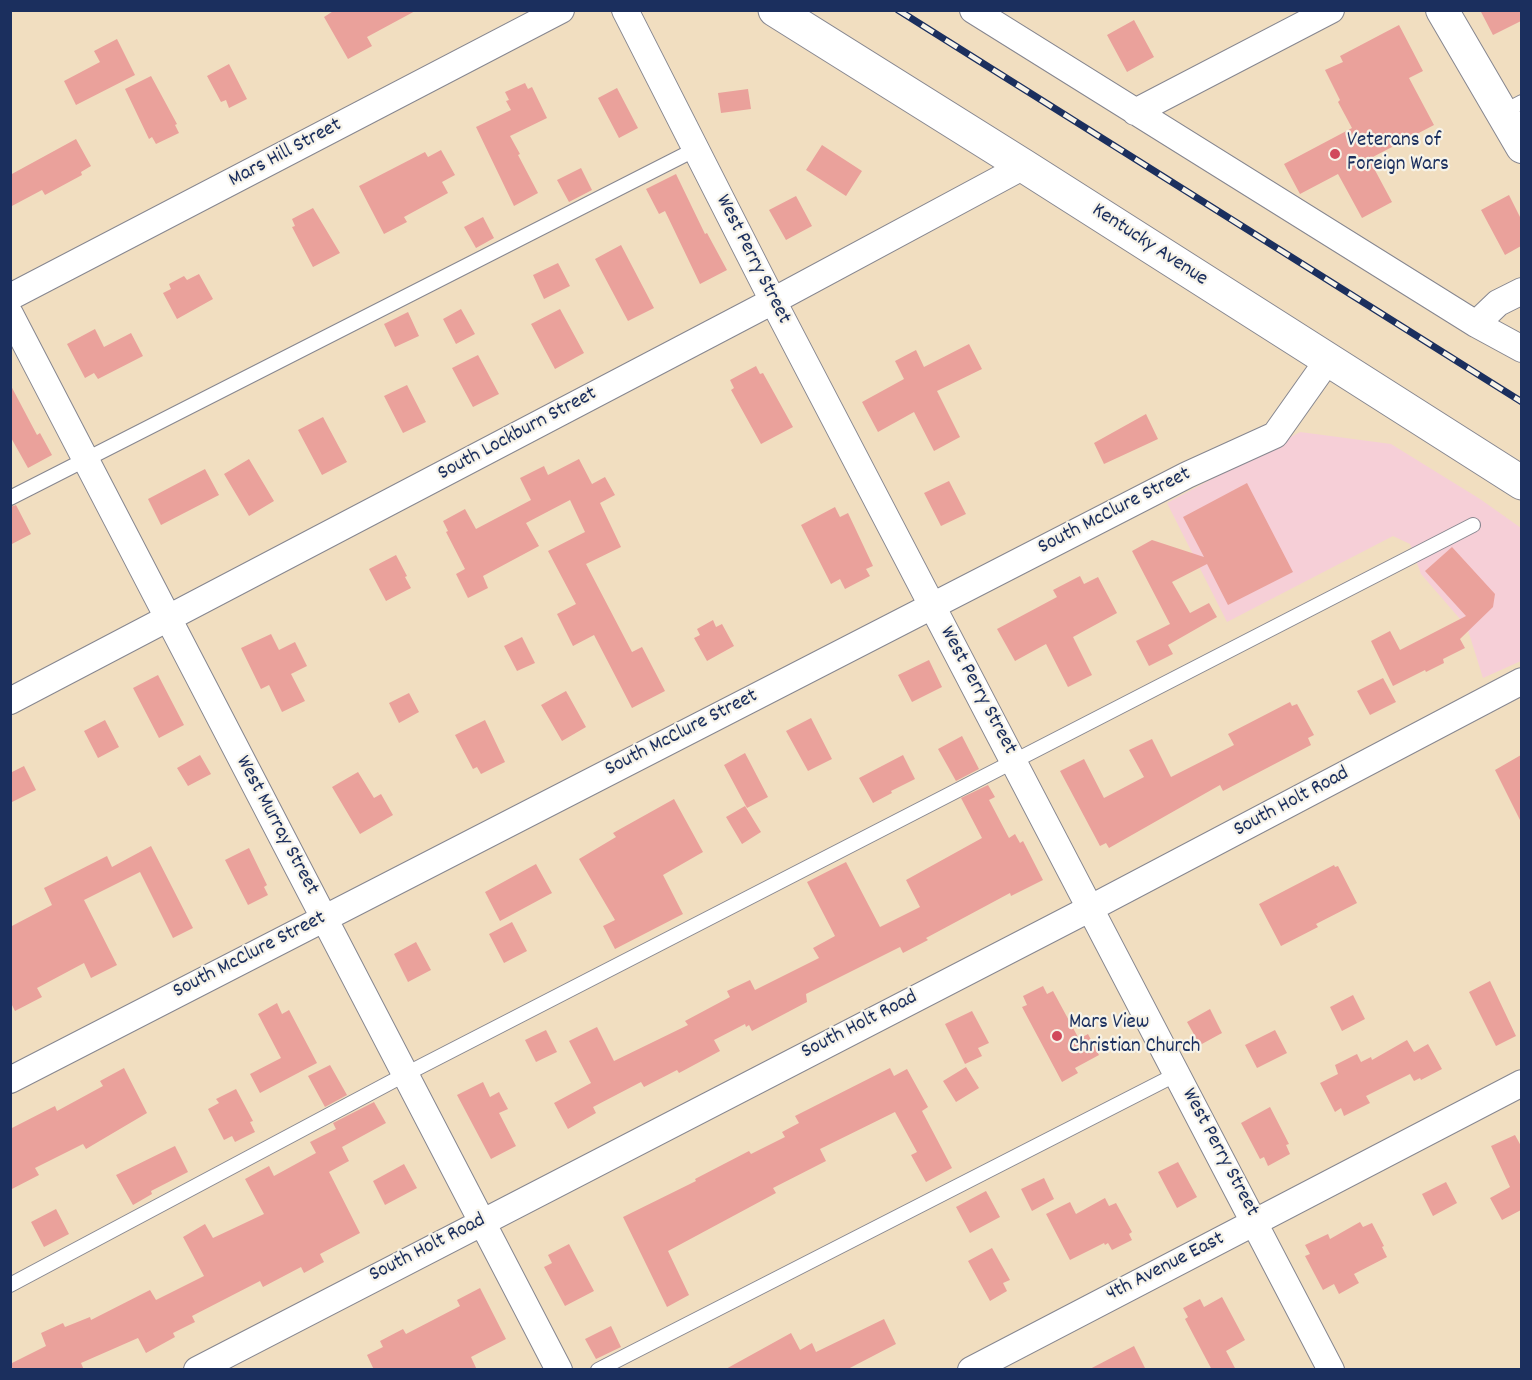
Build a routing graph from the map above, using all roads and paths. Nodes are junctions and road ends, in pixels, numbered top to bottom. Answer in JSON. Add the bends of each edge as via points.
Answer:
{"nodes":[{"id":1,"x":561,"y":10,"type":"edge"},
{"id":2,"x":625,"y":10,"type":"edge"},
{"id":3,"x":775,"y":10,"type":"edge"},
{"id":4,"x":973,"y":10,"type":"edge"},
{"id":5,"x":1331,"y":10,"type":"edge"},
{"id":6,"x":1442,"y":10,"type":"edge"},
{"id":7,"x":1511,"y":107,"type":"edge"},
{"id":8,"x":1135,"y":112,"type":"junction"},
{"id":9,"x":1521,"y":147,"type":"edge"},
{"id":10,"x":696,"y":149,"type":"junction"},
{"id":11,"x":1024,"y":166,"type":"junction"},
{"id":12,"x":1521,"y":291,"type":"edge"},
{"id":13,"x":10,"y":297,"type":"edge"},
{"id":14,"x":773,"y":301,"type":"junction"},
{"id":15,"x":10,"y":314,"type":"edge"},
{"id":16,"x":1476,"y":324,"type":"junction"},
{"id":17,"x":1521,"y":349,"type":"edge"},
{"id":18,"x":1328,"y":360,"type":"junction"},
{"id":19,"x":85,"y":458,"type":"junction"},
{"id":20,"x":1521,"y":483,"type":"edge"},
{"id":21,"x":10,"y":498,"type":"edge"},
{"id":22,"x":1473,"y":525,"type":"dead end"},
{"id":23,"x":932,"y":606,"type":"junction"},
{"id":24,"x":168,"y":619,"type":"junction"},
{"id":25,"x":1521,"y":681,"type":"edge"},
{"id":26,"x":10,"y":701,"type":"edge"},
{"id":27,"x":1013,"y":760,"type":"junction"},
{"id":28,"x":1089,"y":909,"type":"junction"},
{"id":29,"x":324,"y":918,"type":"junction"},
{"id":30,"x":406,"y":1074,"type":"junction"},
{"id":31,"x":1177,"y":1074,"type":"junction"},
{"id":32,"x":10,"y":1080,"type":"edge"},
{"id":33,"x":1521,"y":1083,"type":"edge"},
{"id":34,"x":483,"y":1221,"type":"junction"},
{"id":35,"x":1255,"y":1221,"type":"junction"},
{"id":36,"x":10,"y":1285,"type":"edge"},
{"id":37,"x":197,"y":1370,"type":"edge"},
{"id":38,"x":559,"y":1370,"type":"edge"},
{"id":39,"x":598,"y":1370,"type":"edge"},
{"id":40,"x":971,"y":1370,"type":"edge"},
{"id":41,"x":1331,"y":1370,"type":"edge"}],
"edges":[{"from":1,"to":13,"type":"street","name":"Mars Hill Street"},
{"from":2,"to":10,"type":"street","name":"West Perry Street"},
{"from":3,"to":11,"type":"main road","name":"Kentucky Avenue"},
{"from":4,"to":8,"type":"street"},
{"from":5,"to":8,"type":"street"},
{"from":6,"to":7,"type":"street"},
{"from":7,"to":9,"type":"street"},
{"from":8,"to":16,"type":"street"},
{"from":10,"to":14,"type":"street","name":"West Perry Street"},
{"from":10,"to":19,"type":"lane"},
{"from":11,"to":14,"type":"street","name":"South Lockburn Street"},
{"from":11,"to":18,"type":"main road","name":"Kentucky Avenue"},
{"from":12,"to":16,"type":"street","via":[[1498,303]]},
{"from":14,"to":23,"type":"street","name":"West Perry Street"},
{"from":14,"to":24,"type":"street","name":"South Lockburn Street"},
{"from":15,"to":19,"type":"street","name":"West Murray Street"},
{"from":16,"to":17,"type":"street"},
{"from":18,"to":20,"type":"main road","name":"Kentucky Avenue"},
{"from":18,"to":23,"type":"street","name":"South McClure Street","via":[[1275,435],[1186,475]]},
{"from":19,"to":21,"type":"lane"},
{"from":19,"to":24,"type":"street","name":"West Murray Street"},
{"from":22,"to":27,"type":"lane"},
{"from":23,"to":27,"type":"street","name":"West Perry Street"},
{"from":23,"to":29,"type":"street","name":"South McClure Street"},
{"from":24,"to":26,"type":"street","name":"South Lockburn Street"},
{"from":24,"to":29,"type":"street","name":"West Murray Street"},
{"from":25,"to":28,"type":"street","name":"South Holt Road"},
{"from":27,"to":28,"type":"street","name":"West Perry Street"},
{"from":27,"to":30,"type":"lane"},
{"from":28,"to":31,"type":"street","name":"West Perry Street"},
{"from":28,"to":34,"type":"street","name":"South Holt Road"},
{"from":29,"to":30,"type":"street","name":"West Murray Street"},
{"from":29,"to":32,"type":"street","name":"South McClure Street"},
{"from":30,"to":34,"type":"street","name":"West Murray Street"},
{"from":30,"to":36,"type":"lane"},
{"from":31,"to":35,"type":"street","name":"West Perry Street"},
{"from":31,"to":39,"type":"lane"},
{"from":33,"to":35,"type":"street","name":"4th Avenue East"},
{"from":34,"to":37,"type":"street","name":"South Holt Road"},
{"from":34,"to":38,"type":"street","name":"West Murray Street"},
{"from":35,"to":40,"type":"street","name":"4th Avenue East"},
{"from":35,"to":41,"type":"street","name":"West Perry Street"}]}
